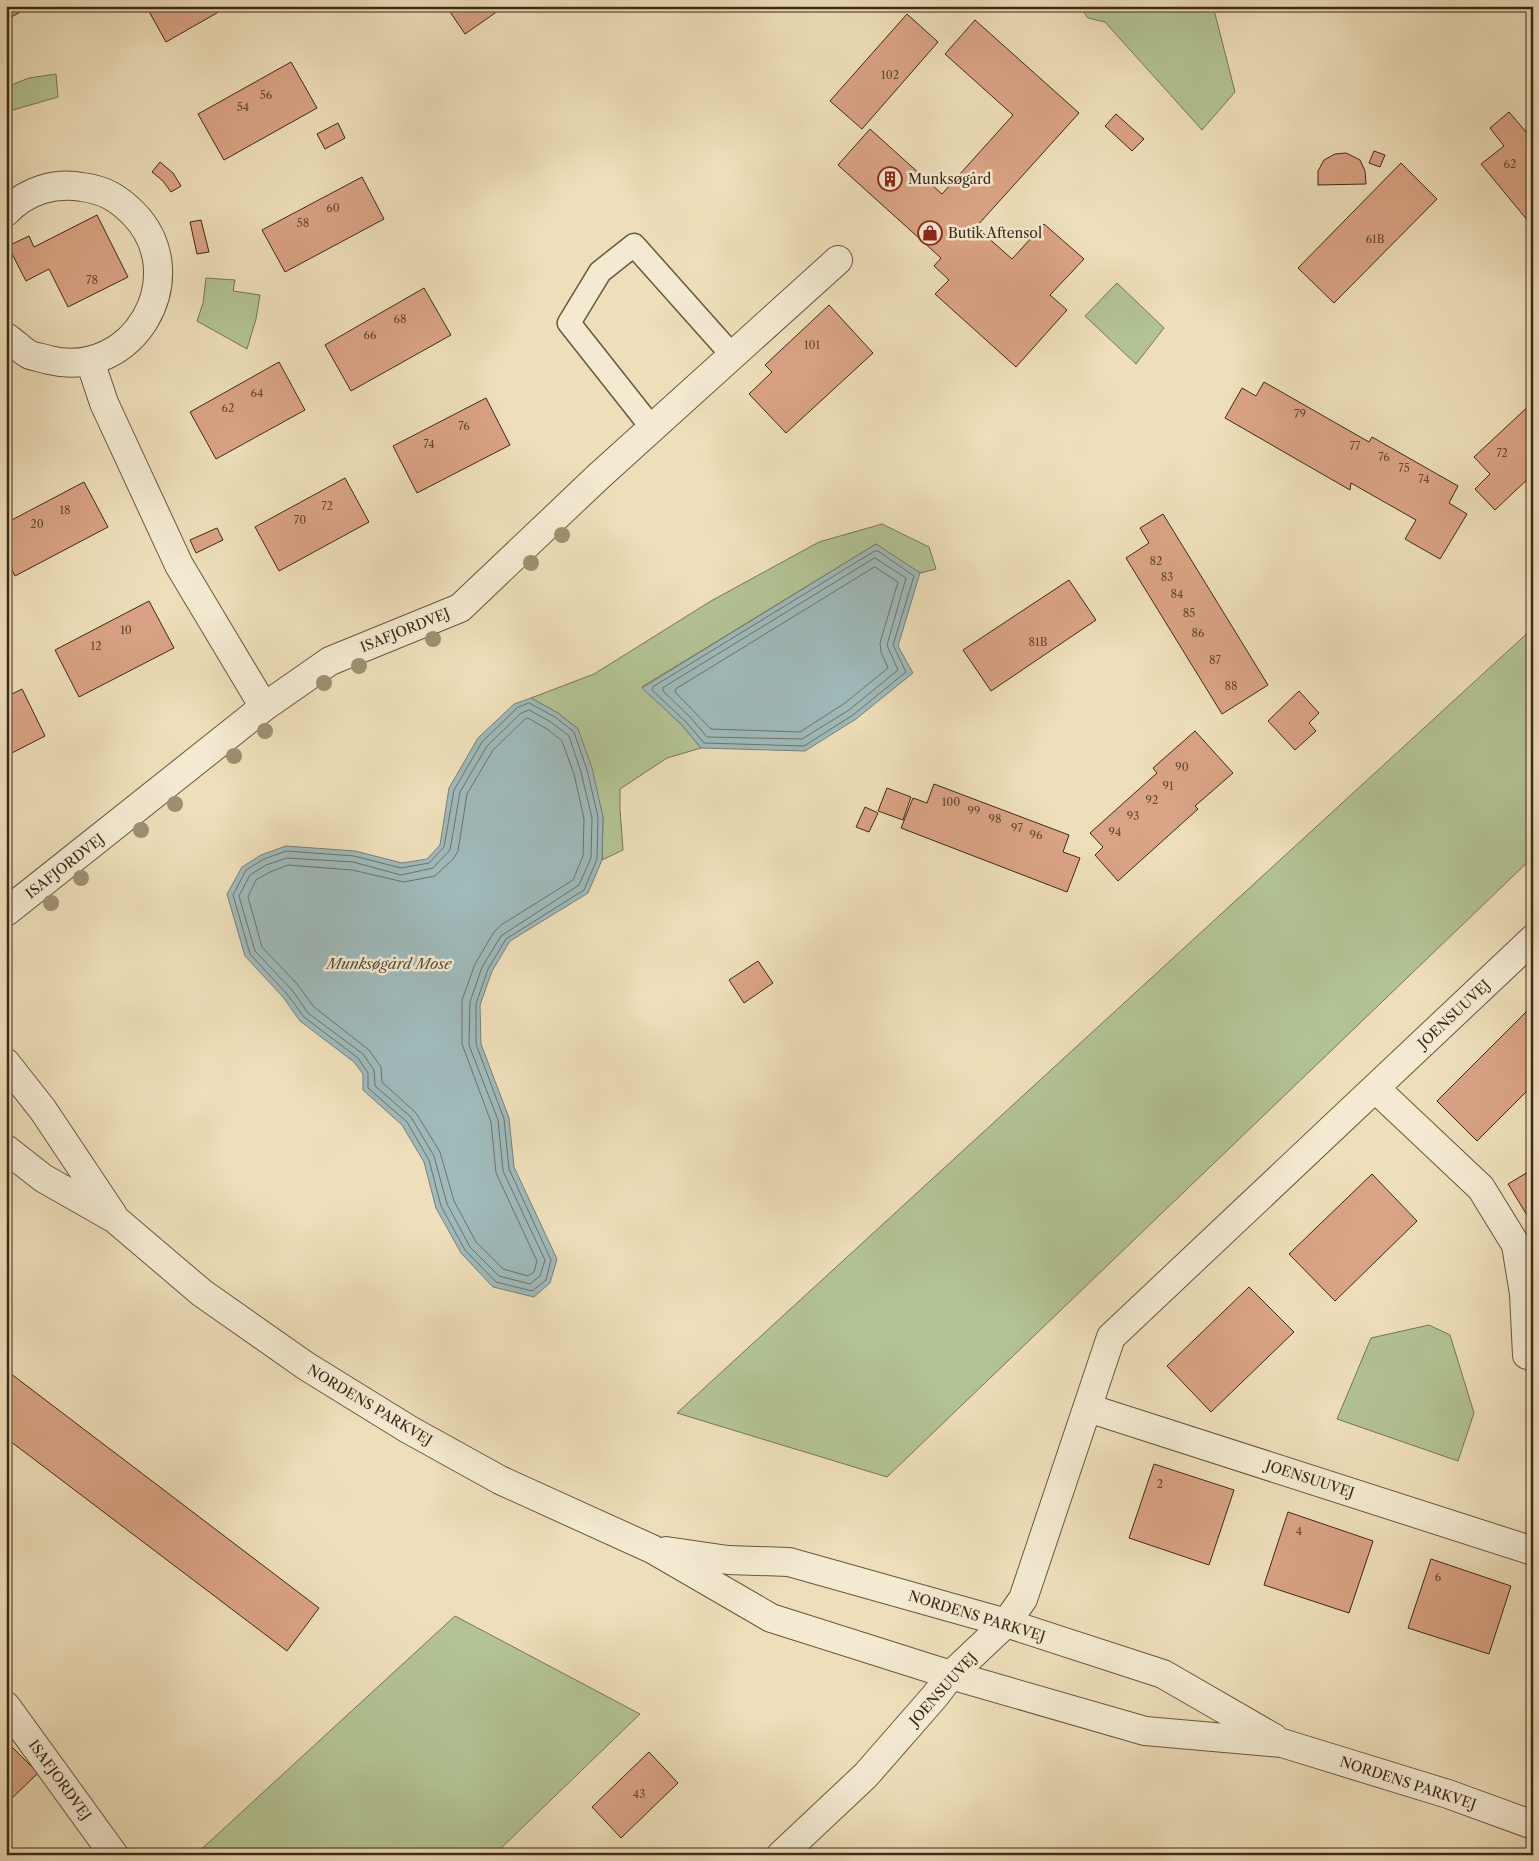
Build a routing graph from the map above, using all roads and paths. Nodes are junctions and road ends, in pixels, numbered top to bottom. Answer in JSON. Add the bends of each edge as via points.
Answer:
{"nodes":[{"id":1,"x":6,"y":212,"type":"edge"},
{"id":2,"x":838,"y":260,"type":"dead end"},
{"id":3,"x":6,"y":337,"type":"edge"},
{"id":4,"x":732,"y":355,"type":"junction"},
{"id":5,"x":90,"y":361,"type":"junction"},
{"id":6,"x":652,"y":428,"type":"junction"},
{"id":7,"x":264,"y":707,"type":"junction"},
{"id":8,"x":6,"y":912,"type":"edge"},
{"id":9,"x":1533,"y":939,"type":"edge"},
{"id":10,"x":6,"y":1063,"type":"edge"},
{"id":11,"x":1375,"y":1088,"type":"junction"},
{"id":12,"x":6,"y":1149,"type":"edge"},
{"id":13,"x":115,"y":1219,"type":"junction"},
{"id":14,"x":1527,"y":1355,"type":"dead end"},
{"id":15,"x":1088,"y":1408,"type":"junction"},
{"id":16,"x":652,"y":1549,"type":"junction"},
{"id":17,"x":1533,"y":1551,"type":"edge"},
{"id":18,"x":1006,"y":1623,"type":"junction"},
{"id":19,"x":951,"y":1675,"type":"junction"},
{"id":20,"x":6,"y":1706,"type":"edge"},
{"id":21,"x":1282,"y":1743,"type":"junction"},
{"id":22,"x":1533,"y":1825,"type":"edge"},
{"id":23,"x":114,"y":1855,"type":"edge"},
{"id":24,"x":781,"y":1855,"type":"edge"}],
"edges":[{"from":1,"to":5,"type":"street","via":[[40,189],[67,184],[95,188],[120,200],[145,227],[154,244],[159,273],[155,301],[142,327],[123,346]]},
{"from":2,"to":4,"type":"street"},
{"from":3,"to":5,"type":"street","via":[[30,355],[64,363]]},
{"from":4,"to":6,"type":"street"},
{"from":4,"to":6,"type":"lane","via":[[634,244],[600,272],[570,323]]},
{"from":5,"to":7,"type":"street","via":[[104,404],[179,565]]},
{"from":6,"to":7,"type":"street","name":"ISAFJORDVEJ","via":[[460,608],[330,660]]},
{"from":7,"to":8,"type":"street","name":"ISAFJORDVEJ"},
{"from":9,"to":11,"type":"street","name":"JOENSUUVEJ"},
{"from":10,"to":13,"type":"street","name":"NORDENS PARKVEJ","via":[[43,1110]]},
{"from":11,"to":14,"type":"street","via":[[1481,1188],[1516,1245],[1524,1294]]},
{"from":11,"to":15,"type":"street","name":"JOENSUUVEJ","via":[[1111,1337]]},
{"from":12,"to":13,"type":"street","name":"NORDENS PARKVEJ","via":[[43,1178]]},
{"from":13,"to":16,"type":"street","name":"NORDENS PARKVEJ","via":[[202,1293],[365,1403],[500,1480]]},
{"from":15,"to":17,"type":"street","name":"JOENSUUVEJ"},
{"from":15,"to":18,"type":"street","name":"JOENSUUVEJ","via":[[1023,1599]]},
{"from":16,"to":18,"type":"street","name":"NORDENS PARKVEJ","via":[[728,1560],[789,1562]]},
{"from":16,"to":19,"type":"street","name":"NORDENS PARKVEJ","via":[[771,1618]]},
{"from":18,"to":19,"type":"street","name":"JOENSUUVEJ"},
{"from":18,"to":21,"type":"street","name":"NORDENS PARKVEJ","via":[[1163,1674]]},
{"from":19,"to":21,"type":"street","name":"NORDENS PARKVEJ","via":[[1146,1731]]},
{"from":19,"to":24,"type":"street","name":"JOENSUUVEJ","via":[[866,1775]]},
{"from":20,"to":23,"type":"street","name":"ISAFJORDVEJ"},
{"from":21,"to":22,"type":"street","name":"NORDENS PARKVEJ","via":[[1448,1794]]}]}
